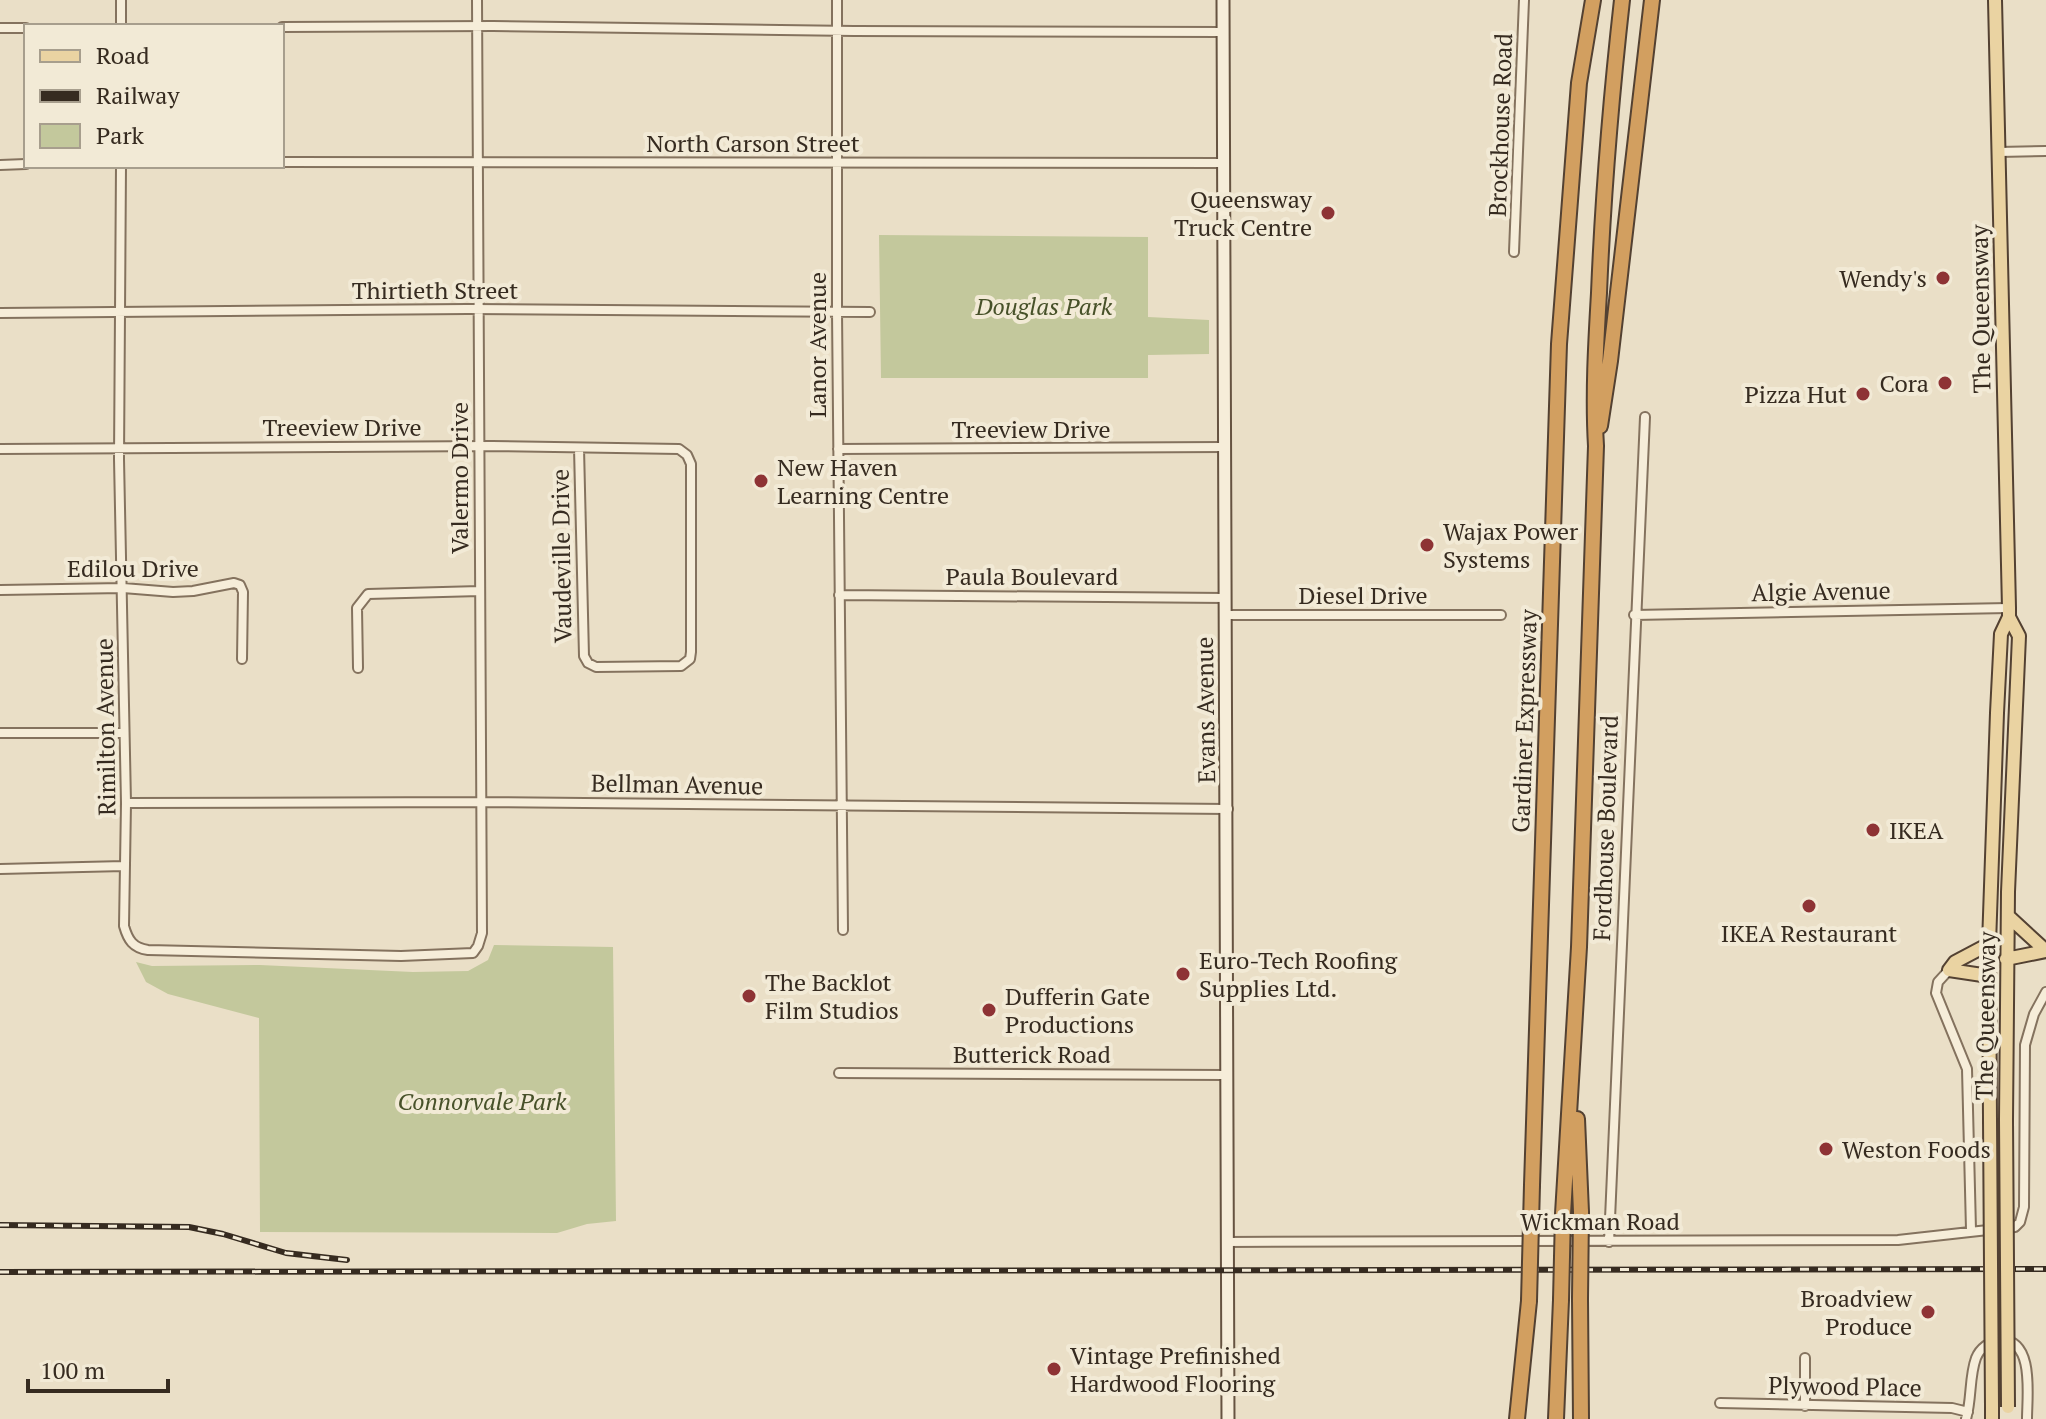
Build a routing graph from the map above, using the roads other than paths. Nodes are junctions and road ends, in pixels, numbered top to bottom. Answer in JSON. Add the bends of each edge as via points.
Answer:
{"nodes":[{"id":1,"x":121,"y":0,"type":"edge"},
{"id":2,"x":477,"y":0,"type":"edge"},
{"id":3,"x":837,"y":0,"type":"edge"},
{"id":4,"x":1223,"y":0,"type":"edge"},
{"id":5,"x":1524,"y":0,"type":"edge"},
{"id":6,"x":1583,"y":0,"type":"edge"},
{"id":7,"x":1593,"y":0,"type":"edge"},
{"id":8,"x":1622,"y":0,"type":"edge"},
{"id":9,"x":1652,"y":0,"type":"edge"},
{"id":10,"x":1995,"y":0,"type":"edge"},
{"id":11,"x":121,"y":24,"type":"edge"},
{"id":12,"x":477,"y":26,"type":"junction"},
{"id":13,"x":284,"y":27,"type":"edge"},
{"id":14,"x":0,"y":28,"type":"edge"},
{"id":15,"x":24,"y":28,"type":"edge"},
{"id":16,"x":838,"y":31,"type":"junction"},
{"id":17,"x":1223,"y":32,"type":"junction"},
{"id":18,"x":1579,"y":83,"type":"junction"},
{"id":19,"x":2046,"y":151,"type":"edge"},
{"id":20,"x":1999,"y":152,"type":"junction"},
{"id":21,"x":478,"y":161,"type":"junction"},
{"id":22,"x":284,"y":162,"type":"edge"},
{"id":23,"x":838,"y":163,"type":"junction"},
{"id":24,"x":1224,"y":163,"type":"junction"},
{"id":25,"x":24,"y":164,"type":"edge"},
{"id":26,"x":0,"y":165,"type":"edge"},
{"id":27,"x":121,"y":168,"type":"edge"},
{"id":28,"x":1514,"y":252,"type":"dead end"},
{"id":29,"x":478,"y":309,"type":"junction"},
{"id":30,"x":837,"y":312,"type":"junction"},
{"id":31,"x":870,"y":312,"type":"dead end"},
{"id":32,"x":0,"y":313,"type":"edge"},
{"id":33,"x":121,"y":314,"type":"junction"},
{"id":34,"x":1645,"y":417,"type":"dead end"},
{"id":35,"x":478,"y":446,"type":"junction"},
{"id":36,"x":1596,"y":446,"type":"junction"},
{"id":37,"x":1224,"y":447,"type":"junction"},
{"id":38,"x":579,"y":448,"type":"junction"},
{"id":39,"x":0,"y":449,"type":"edge"},
{"id":40,"x":120,"y":449,"type":"junction"},
{"id":41,"x":838,"y":449,"type":"junction"},
{"id":42,"x":123,"y":588,"type":"junction"},
{"id":43,"x":0,"y":590,"type":"edge"},
{"id":44,"x":480,"y":591,"type":"junction"},
{"id":45,"x":839,"y":595,"type":"junction"},
{"id":46,"x":1226,"y":598,"type":"junction"},
{"id":47,"x":2009,"y":612,"type":"junction"},
{"id":48,"x":1225,"y":615,"type":"junction"},
{"id":49,"x":1501,"y":615,"type":"dead end"},
{"id":50,"x":1634,"y":615,"type":"junction"},
{"id":51,"x":242,"y":659,"type":"dead end"},
{"id":52,"x":681,"y":666,"type":"joint"},
{"id":53,"x":358,"y":668,"type":"dead end"},
{"id":54,"x":0,"y":733,"type":"edge"},
{"id":55,"x":124,"y":733,"type":"junction"},
{"id":56,"x":481,"y":802,"type":"junction"},
{"id":57,"x":126,"y":803,"type":"junction"},
{"id":58,"x":842,"y":806,"type":"junction"},
{"id":59,"x":1228,"y":809,"type":"junction"},
{"id":60,"x":124,"y":866,"type":"junction"},
{"id":61,"x":0,"y":869,"type":"edge"},
{"id":62,"x":2008,"y":916,"type":"junction"},
{"id":63,"x":843,"y":930,"type":"dead end"},
{"id":64,"x":1989,"y":944,"type":"junction"},
{"id":65,"x":2046,"y":952,"type":"edge"},
{"id":66,"x":473,"y":953,"type":"joint"},
{"id":67,"x":2006,"y":959,"type":"junction"},
{"id":68,"x":1949,"y":970,"type":"junction"},
{"id":69,"x":1989,"y":976,"type":"junction"},
{"id":70,"x":2046,"y":992,"type":"edge"},
{"id":71,"x":1573,"y":1063,"type":"junction"},
{"id":72,"x":839,"y":1073,"type":"dead end"},
{"id":73,"x":1225,"y":1075,"type":"junction"},
{"id":74,"x":1971,"y":1230,"type":"junction"},
{"id":75,"x":1227,"y":1242,"type":"junction"},
{"id":76,"x":1609,"y":1242,"type":"junction"},
{"id":77,"x":1529,"y":1301,"type":"junction"},
{"id":78,"x":1805,"y":1358,"type":"dead end"},
{"id":79,"x":1720,"y":1403,"type":"dead end"},
{"id":80,"x":1805,"y":1406,"type":"junction"},
{"id":81,"x":1992,"y":1413,"type":"edge"},
{"id":82,"x":2008,"y":1413,"type":"edge"},
{"id":83,"x":1967,"y":1415,"type":"edge"},
{"id":84,"x":1228,"y":1419,"type":"edge"},
{"id":85,"x":1517,"y":1419,"type":"edge"},
{"id":86,"x":1526,"y":1419,"type":"edge"},
{"id":87,"x":1556,"y":1419,"type":"edge"},
{"id":88,"x":1581,"y":1419,"type":"edge"},
{"id":89,"x":2027,"y":1419,"type":"edge"}],
"edges":[{"from":1,"to":11,"type":"street"},
{"from":2,"to":12,"type":"street","name":"Valermo Drive"},
{"from":3,"to":16,"type":"street","name":"Lanor Avenue"},
{"from":4,"to":17,"type":"main road","name":"Evans Avenue"},
{"from":5,"to":28,"type":"street","name":"Brockhouse Road"},
{"from":6,"to":18,"type":"highway"},
{"from":7,"to":18,"type":"highway","name":"Gardiner Expressway"},
{"from":8,"to":36,"type":"highway","via":[[1602,215],[1593,406]]},
{"from":9,"to":36,"type":"highway"},
{"from":10,"to":20,"type":"main road","name":"The Queensway"},
{"from":12,"to":13,"type":"street"},
{"from":12,"to":16,"type":"street"},
{"from":12,"to":21,"type":"street","name":"Valermo Drive"},
{"from":14,"to":15,"type":"street"},
{"from":16,"to":17,"type":"street"},
{"from":16,"to":23,"type":"street","name":"Lanor Avenue"},
{"from":17,"to":24,"type":"main road","name":"Evans Avenue"},
{"from":18,"to":77,"type":"highway","name":"Gardiner Expressway","bridge":true,"via":[[1558,360]]},
{"from":19,"to":20,"type":"street"},
{"from":20,"to":47,"type":"main road","name":"The Queensway"},
{"from":21,"to":22,"type":"street","name":"North Carson Street"},
{"from":21,"to":23,"type":"street","name":"North Carson Street"},
{"from":21,"to":29,"type":"street","name":"Valermo Drive"},
{"from":23,"to":24,"type":"street","name":"North Carson Street"},
{"from":23,"to":30,"type":"street","name":"Lanor Avenue"},
{"from":24,"to":37,"type":"main road","name":"Evans Avenue"},
{"from":25,"to":26,"type":"street"},
{"from":27,"to":33,"type":"street","name":"Rimilton Avenue"},
{"from":29,"to":30,"type":"street","name":"Thirtieth Street"},
{"from":29,"to":33,"type":"street","name":"Thirtieth Street"},
{"from":29,"to":35,"type":"street","name":"Valermo Drive"},
{"from":30,"to":31,"type":"street","name":"Thirtieth Street"},
{"from":30,"to":41,"type":"street","name":"Lanor Avenue"},
{"from":32,"to":33,"type":"street","name":"Thirtieth Street"},
{"from":33,"to":40,"type":"street","name":"Rimilton Avenue"},
{"from":34,"to":50,"type":"street","name":"Fordhouse Boulevard"},
{"from":35,"to":38,"type":"street","name":"Treeview Drive"},
{"from":35,"to":40,"type":"street","name":"Treeview Drive"},
{"from":35,"to":44,"type":"street","name":"Valermo Drive"},
{"from":36,"to":71,"type":"highway"},
{"from":37,"to":41,"type":"street","name":"Treeview Drive"},
{"from":37,"to":46,"type":"main road","name":"Evans Avenue"},
{"from":38,"to":52,"type":"street","name":"Vaudeville Drive","via":[[584,656],[596,667]]},
{"from":38,"to":52,"type":"street","name":"Treeview Drive","via":[[674,448],[684,451],[691,464],[691,652]]},
{"from":39,"to":40,"type":"street","name":"Treeview Drive"},
{"from":40,"to":42,"type":"street","name":"Rimilton Avenue"},
{"from":41,"to":45,"type":"street","name":"Lanor Avenue"},
{"from":42,"to":43,"type":"street","name":"Edilou Drive"},
{"from":42,"to":51,"type":"street","name":"Edilou Drive","via":[[173,592],[240,585]]},
{"from":42,"to":55,"type":"street","name":"Rimilton Avenue"},
{"from":44,"to":53,"type":"street","via":[[368,594],[357,608]]},
{"from":44,"to":56,"type":"street","name":"Valermo Drive"},
{"from":45,"to":46,"type":"street","name":"Paula Boulevard"},
{"from":45,"to":58,"type":"street","name":"Lanor Avenue"},
{"from":46,"to":48,"type":"main road","name":"Evans Avenue"},
{"from":47,"to":50,"type":"street","name":"Algie Avenue"},
{"from":47,"to":62,"type":"main road","name":"The Queensway","via":[[2019,636]]},
{"from":47,"to":64,"type":"main road","name":"The Queensway","via":[[2001,634]]},
{"from":48,"to":49,"type":"street","name":"Diesel Drive"},
{"from":48,"to":59,"type":"main road","name":"Evans Avenue"},
{"from":50,"to":76,"type":"street","name":"Fordhouse Boulevard"},
{"from":54,"to":55,"type":"street"},
{"from":55,"to":57,"type":"street","name":"Rimilton Avenue"},
{"from":56,"to":57,"type":"street","name":"Bellman Avenue"},
{"from":56,"to":58,"type":"street","name":"Bellman Avenue"},
{"from":56,"to":66,"type":"street","name":"Valermo Drive","via":[[482,933]]},
{"from":57,"to":60,"type":"street","name":"Rimilton Avenue"},
{"from":58,"to":59,"type":"street","name":"Bellman Avenue"},
{"from":58,"to":63,"type":"street","name":"Lanor Avenue"},
{"from":59,"to":73,"type":"main road","name":"Evans Avenue"},
{"from":60,"to":61,"type":"street"},
{"from":60,"to":66,"type":"street","name":"Rimilton Avenue","via":[[124,926],[130,942],[141,949]]},
{"from":62,"to":65,"type":"main road"},
{"from":62,"to":67,"type":"main road","name":"The Queensway"},
{"from":64,"to":68,"type":"main road"},
{"from":64,"to":69,"type":"main road","name":"The Queensway"},
{"from":65,"to":67,"type":"main road"},
{"from":67,"to":82,"type":"main road","name":"The Queensway","bridge":true},
{"from":68,"to":69,"type":"main road"},
{"from":68,"to":74,"type":"street","via":[[1936,993],[1967,1069]]},
{"from":69,"to":81,"type":"main road","name":"The Queensway","bridge":true},
{"from":70,"to":74,"type":"street","name":"Wickman Road","via":[[2025,1045],[2022,1216],[2015,1227]]},
{"from":71,"to":87,"type":"highway","bridge":true},
{"from":71,"to":88,"type":"highway","bridge":true,"via":[[1581,1212]]},
{"from":72,"to":73,"type":"street","name":"Butterick Road"},
{"from":73,"to":75,"type":"main road","name":"Evans Avenue"},
{"from":74,"to":76,"type":"street","name":"Wickman Road","via":[[1898,1240]]},
{"from":75,"to":76,"type":"street","name":"Wickman Road"},
{"from":75,"to":84,"type":"main road","name":"Evans Avenue"},
{"from":77,"to":85,"type":"highway","name":"Gardiner Expressway"},
{"from":77,"to":86,"type":"highway","name":"Gardiner Expressway"},
{"from":78,"to":80,"type":"street"},
{"from":79,"to":80,"type":"street","name":"Plywood Place"},
{"from":80,"to":83,"type":"street","name":"Plywood Place","via":[[1952,1408]]},
{"from":83,"to":89,"type":"street","name":"Plywood Place","via":[[1978,1353],[1988,1344],[2006,1341],[2025,1356]]}]}
